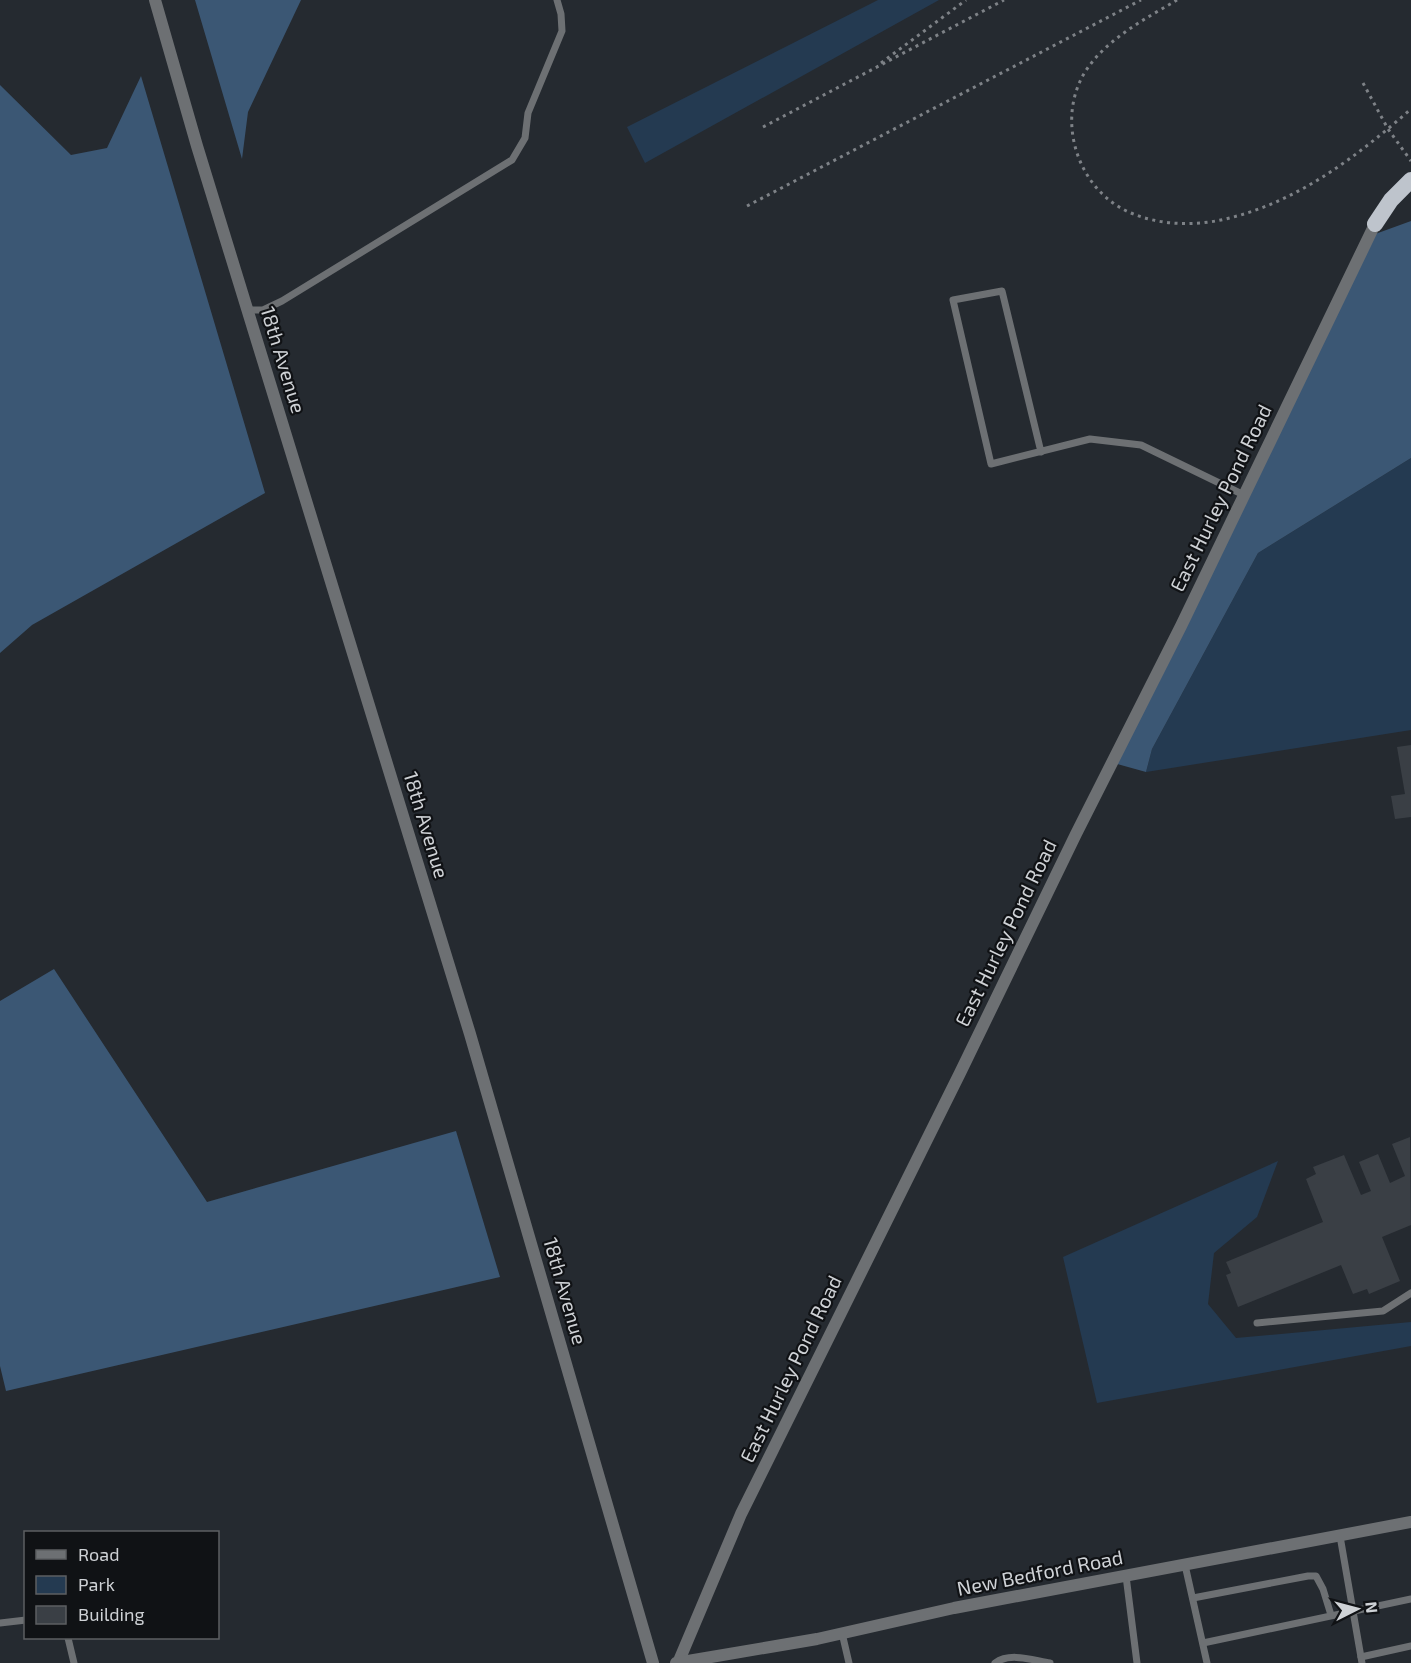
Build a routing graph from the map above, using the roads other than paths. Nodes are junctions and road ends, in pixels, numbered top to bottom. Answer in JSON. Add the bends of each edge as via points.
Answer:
{"nodes":[{"id":1,"x":155,"y":0,"type":"edge"},
{"id":2,"x":557,"y":0,"type":"edge"},
{"id":3,"x":1411,"y":180,"type":"edge"},
{"id":4,"x":1375,"y":224,"type":"joint"},
{"id":5,"x":247,"y":310,"type":"junction"},
{"id":6,"x":1041,"y":452,"type":"junction"},
{"id":7,"x":1244,"y":495,"type":"junction"},
{"id":8,"x":1411,"y":1293,"type":"edge"},
{"id":9,"x":1257,"y":1323,"type":"dead end"},
{"id":10,"x":1411,"y":1522,"type":"edge"},
{"id":11,"x":1340,"y":1536,"type":"junction"},
{"id":12,"x":1185,"y":1565,"type":"junction"},
{"id":13,"x":1126,"y":1576,"type":"junction"},
{"id":14,"x":1193,"y":1598,"type":"junction"},
{"id":15,"x":1411,"y":1599,"type":"edge"},
{"id":16,"x":1353,"y":1610,"type":"junction"},
{"id":17,"x":1331,"y":1615,"type":"junction"},
{"id":18,"x":24,"y":1620,"type":"edge"},
{"id":19,"x":0,"y":1623,"type":"edge"},
{"id":20,"x":842,"y":1633,"type":"junction"},
{"id":21,"x":68,"y":1639,"type":"edge"},
{"id":22,"x":1203,"y":1642,"type":"junction"},
{"id":23,"x":1411,"y":1646,"type":"edge"},
{"id":24,"x":719,"y":1659,"type":"edge"},
{"id":25,"x":1361,"y":1660,"type":"edge"},
{"id":26,"x":74,"y":1663,"type":"edge"},
{"id":27,"x":653,"y":1663,"type":"edge"},
{"id":28,"x":677,"y":1663,"type":"edge"},
{"id":29,"x":849,"y":1663,"type":"edge"},
{"id":30,"x":995,"y":1663,"type":"edge"},
{"id":31,"x":1050,"y":1663,"type":"edge"},
{"id":32,"x":1137,"y":1663,"type":"edge"},
{"id":33,"x":1207,"y":1663,"type":"edge"}],
"edges":[{"from":1,"to":5,"type":"street","name":"18th Avenue"},
{"from":2,"to":5,"type":"lane","via":[[562,31],[528,113],[525,138],[512,160],[282,301],[263,310]]},
{"from":3,"to":4,"type":"highway"},
{"from":4,"to":7,"type":"street","name":"East Hurley Pond Road"},
{"from":5,"to":27,"type":"street","name":"18th Avenue","via":[[470,1034]]},
{"from":6,"to":6,"type":"lane","via":[[1002,291],[954,300],[991,464]]},
{"from":6,"to":7,"type":"lane","via":[[1090,439],[1141,445]]},
{"from":7,"to":28,"type":"street","name":"East Hurley Pond Road","via":[[741,1515]]},
{"from":8,"to":9,"type":"lane","via":[[1383,1311]]},
{"from":10,"to":11,"type":"street","name":"New Bedford Road"},
{"from":11,"to":12,"type":"street","name":"New Bedford Road"},
{"from":11,"to":16,"type":"lane"},
{"from":12,"to":13,"type":"street","name":"New Bedford Road"},
{"from":12,"to":14,"type":"lane"},
{"from":13,"to":20,"type":"street","name":"New Bedford Road"},
{"from":13,"to":32,"type":"lane"},
{"from":14,"to":17,"type":"lane","via":[[1316,1576]]},
{"from":14,"to":22,"type":"lane"},
{"from":15,"to":16,"type":"lane"},
{"from":16,"to":17,"type":"lane"},
{"from":16,"to":25,"type":"lane"},
{"from":17,"to":22,"type":"lane"},
{"from":18,"to":19,"type":"lane"},
{"from":20,"to":24,"type":"street","name":"New Bedford Road"},
{"from":20,"to":29,"type":"lane"},
{"from":21,"to":26,"type":"lane"},
{"from":22,"to":33,"type":"lane"},
{"from":23,"to":25,"type":"lane"},
{"from":24,"to":28,"type":"street","name":"New Bedford Road"},
{"from":30,"to":31,"type":"lane","via":[[1011,1657]]}]}
